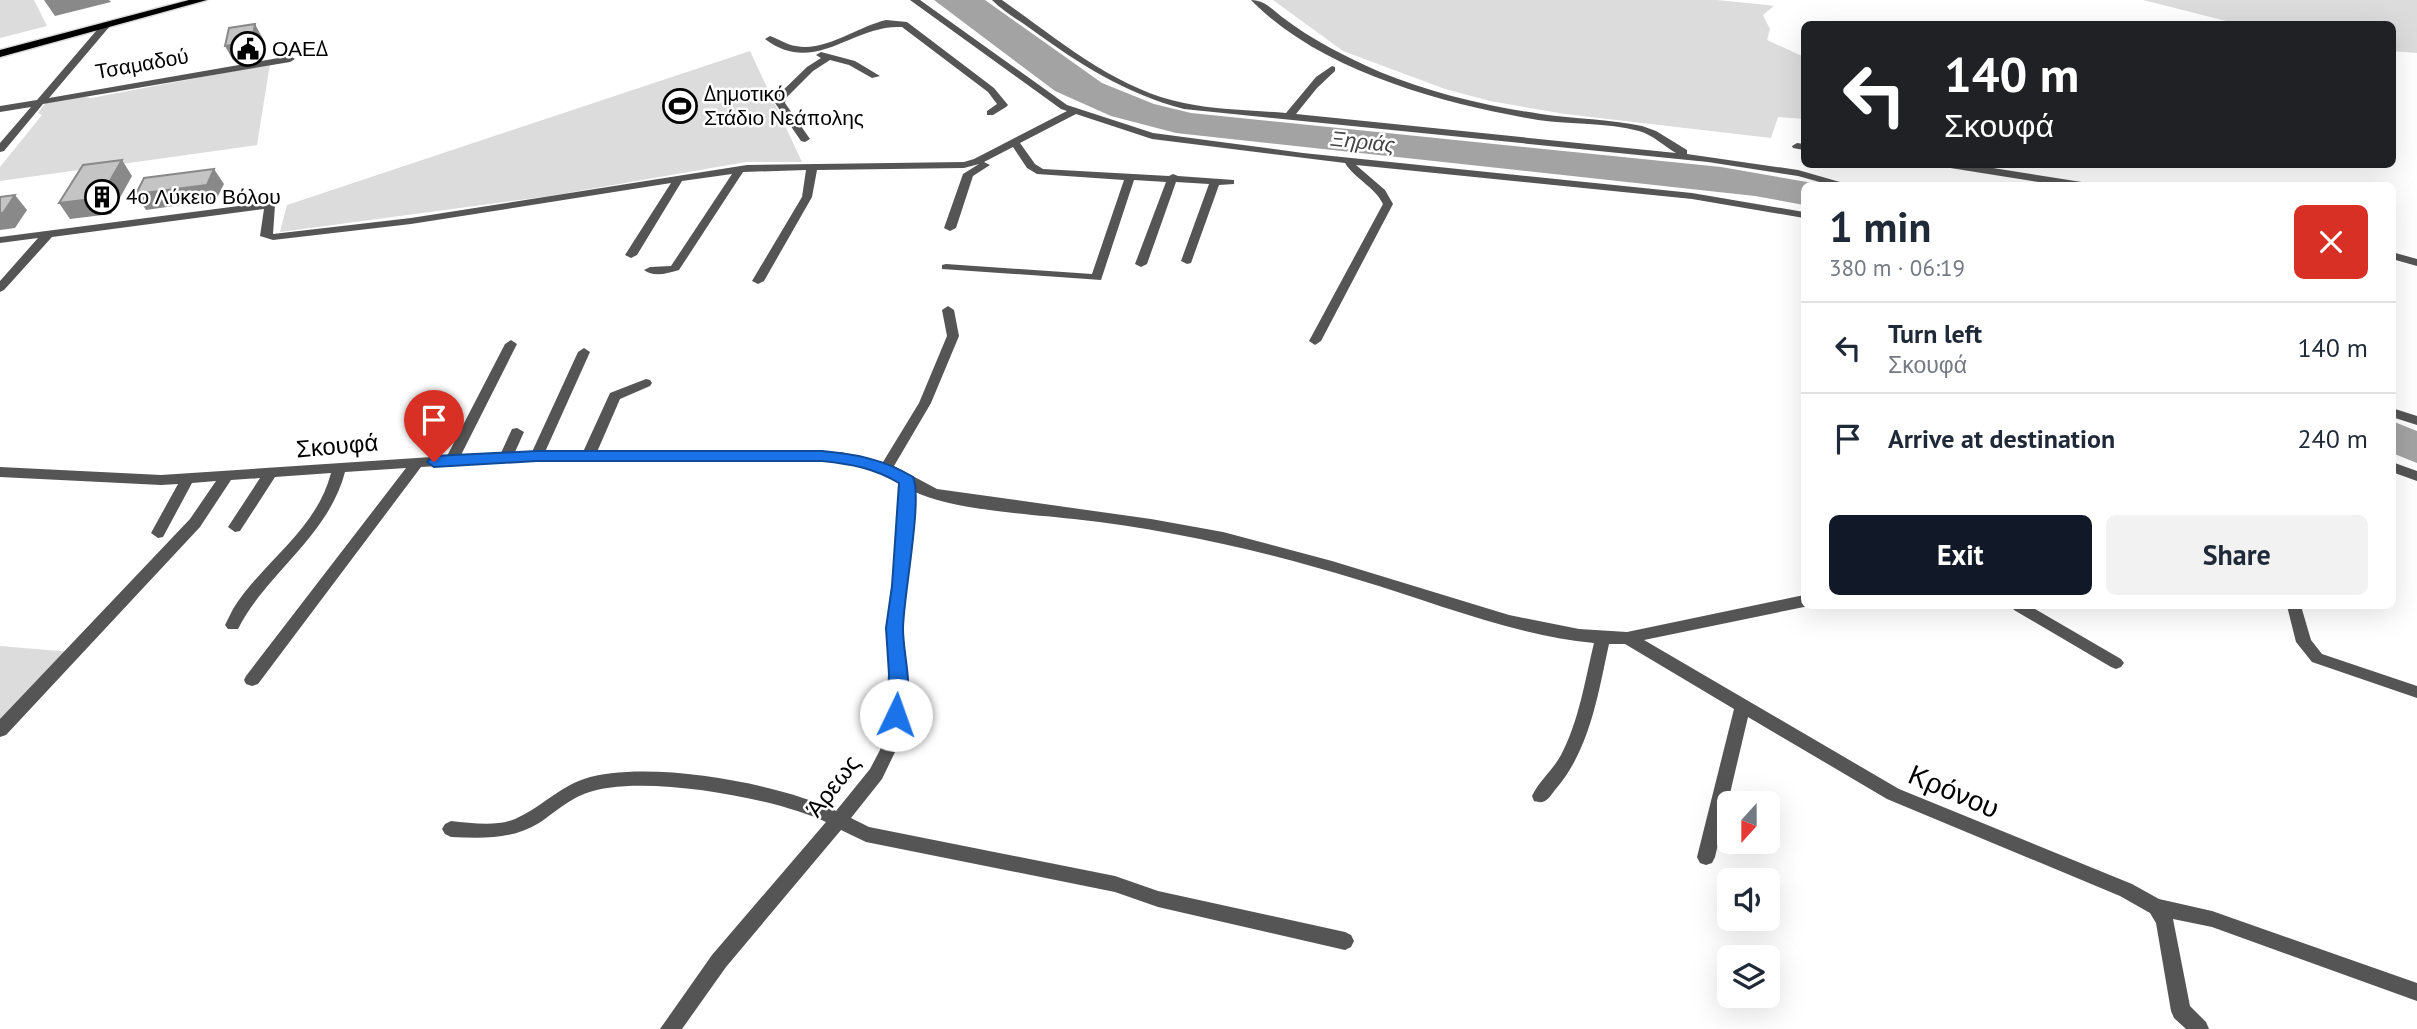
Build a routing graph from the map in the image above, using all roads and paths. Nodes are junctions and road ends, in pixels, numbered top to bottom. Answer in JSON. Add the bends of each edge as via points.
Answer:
{"nodes":[{"id":1,"x":178,"y":0,"type":"edge"},
{"id":2,"x":202,"y":0,"type":"edge"},
{"id":3,"x":914,"y":0,"type":"edge"},
{"id":4,"x":996,"y":0,"type":"edge"},
{"id":5,"x":1255,"y":0,"type":"edge"},
{"id":6,"x":105,"y":26,"type":"junction"},
{"id":7,"x":771,"y":39,"type":"dead end"},
{"id":8,"x":0,"y":47,"type":"edge"},
{"id":9,"x":814,"y":52,"type":"junction"},
{"id":10,"x":0,"y":54,"type":"edge"},
{"id":11,"x":829,"y":57,"type":"junction"},
{"id":12,"x":290,"y":59,"type":"dead end"},
{"id":13,"x":1332,"y":69,"type":"dead end"},
{"id":14,"x":875,"y":76,"type":"dead end"},
{"id":15,"x":40,"y":102,"type":"junction"},
{"id":16,"x":0,"y":109,"type":"edge"},
{"id":17,"x":1073,"y":112,"type":"junction"},
{"id":18,"x":990,"y":113,"type":"dead end"},
{"id":19,"x":1287,"y":118,"type":"junction"},
{"id":20,"x":805,"y":139,"type":"dead end"},
{"id":21,"x":1,"y":146,"type":"edge"},
{"id":22,"x":1016,"y":146,"type":"junction"},
{"id":23,"x":1708,"y":159,"type":"junction"},
{"id":24,"x":1349,"y":161,"type":"junction"},
{"id":25,"x":812,"y":166,"type":"junction"},
{"id":26,"x":1970,"y":168,"type":"edge"},
{"id":27,"x":740,"y":169,"type":"junction"},
{"id":28,"x":1130,"y":177,"type":"junction"},
{"id":29,"x":1173,"y":177,"type":"junction"},
{"id":30,"x":678,"y":180,"type":"junction"},
{"id":31,"x":1215,"y":181,"type":"junction"},
{"id":32,"x":1230,"y":182,"type":"dead end"},
{"id":33,"x":1833,"y":182,"type":"edge"},
{"id":34,"x":2062,"y":182,"type":"edge"},
{"id":35,"x":1801,"y":214,"type":"edge"},
{"id":36,"x":950,"y":228,"type":"dead end"},
{"id":37,"x":48,"y":234,"type":"junction"},
{"id":38,"x":0,"y":240,"type":"edge"},
{"id":39,"x":631,"y":255,"type":"dead end"},
{"id":40,"x":2396,"y":256,"type":"edge"},
{"id":41,"x":1187,"y":261,"type":"dead end"},
{"id":42,"x":2417,"y":263,"type":"edge"},
{"id":43,"x":1141,"y":264,"type":"dead end"},
{"id":44,"x":946,"y":267,"type":"dead end"},
{"id":45,"x":650,"y":270,"type":"dead end"},
{"id":46,"x":758,"y":281,"type":"dead end"},
{"id":47,"x":0,"y":288,"type":"edge"},
{"id":48,"x":948,"y":310,"type":"dead end"},
{"id":49,"x":1315,"y":341,"type":"dead end"},
{"id":50,"x":511,"y":344,"type":"dead end"},
{"id":51,"x":584,"y":352,"type":"dead end"},
{"id":52,"x":646,"y":383,"type":"dead end"},
{"id":53,"x":2396,"y":413,"type":"edge"},
{"id":54,"x":2417,"y":421,"type":"edge"},
{"id":55,"x":517,"y":432,"type":"dead end"},
{"id":56,"x":537,"y":456,"type":"junction"},
{"id":57,"x":589,"y":456,"type":"junction"},
{"id":58,"x":506,"y":457,"type":"junction"},
{"id":59,"x":451,"y":461,"type":"junction"},
{"id":60,"x":417,"y":463,"type":"junction"},
{"id":61,"x":886,"y":468,"type":"junction"},
{"id":62,"x":2396,"y":468,"type":"edge"},
{"id":63,"x":340,"y":469,"type":"junction"},
{"id":64,"x":0,"y":472,"type":"edge"},
{"id":65,"x":270,"y":475,"type":"junction"},
{"id":66,"x":2417,"y":476,"type":"edge"},
{"id":67,"x":225,"y":478,"type":"junction"},
{"id":68,"x":187,"y":480,"type":"junction"},
{"id":69,"x":907,"y":481,"type":"junction"},
{"id":70,"x":235,"y":527,"type":"dead end"},
{"id":71,"x":158,"y":533,"type":"dead end"},
{"id":72,"x":1801,"y":602,"type":"edge"},
{"id":73,"x":2024,"y":609,"type":"edge"},
{"id":74,"x":2295,"y":609,"type":"edge"},
{"id":75,"x":233,"y":625,"type":"dead end"},
{"id":76,"x":1626,"y":638,"type":"junction"},
{"id":77,"x":1602,"y":639,"type":"junction"},
{"id":78,"x":2116,"y":663,"type":"dead end"},
{"id":79,"x":252,"y":680,"type":"dead end"},
{"id":80,"x":2417,"y":692,"type":"edge"},
{"id":81,"x":1743,"y":706,"type":"junction"},
{"id":82,"x":0,"y":730,"type":"edge"},
{"id":83,"x":1539,"y":796,"type":"dead end"},
{"id":84,"x":840,"y":819,"type":"junction"},
{"id":85,"x":451,"y":829,"type":"dead end"},
{"id":86,"x":1706,"y":856,"type":"dead end"},
{"id":87,"x":2156,"y":907,"type":"junction"},
{"id":88,"x":1345,"y":941,"type":"dead end"},
{"id":89,"x":2417,"y":992,"type":"edge"},
{"id":90,"x":2189,"y":1026,"type":"edge"},
{"id":91,"x":670,"y":1029,"type":"edge"}],
"edges":[{"from":1,"to":8,"type":"main road"},
{"from":2,"to":6,"type":"main road"},
{"from":3,"to":17,"type":"street"},
{"from":4,"to":19,"type":"street","via":[[1081,63],[1150,96],[1195,108]]},
{"from":5,"to":23,"type":"street","via":[[1298,36],[1383,77],[1500,110],[1641,129],[1669,146]]},
{"from":6,"to":10,"type":"main road"},
{"from":6,"to":15,"type":"street"},
{"from":7,"to":9,"type":"street","via":[[784,47]]},
{"from":9,"to":11,"type":"street"},
{"from":9,"to":18,"type":"street","via":[[865,30],[904,24],[997,96],[1003,105]]},
{"from":11,"to":14,"type":"street"},
{"from":11,"to":20,"type":"street","via":[[781,97],[780,103]]},
{"from":12,"to":15,"type":"street","name":"Τσαμαδού"},
{"from":13,"to":19,"type":"street"},
{"from":15,"to":16,"type":"street","name":"Τσαμαδού"},
{"from":15,"to":21,"type":"street"},
{"from":17,"to":22,"type":"street"},
{"from":17,"to":24,"type":"street","via":[[1181,142]]},
{"from":19,"to":23,"type":"street"},
{"from":22,"to":25,"type":"street","via":[[964,165]]},
{"from":22,"to":28,"type":"street","via":[[1041,172]]},
{"from":22,"to":36,"type":"street","via":[[968,174]]},
{"from":23,"to":33,"type":"street"},
{"from":24,"to":35,"type":"street","via":[[1692,196]]},
{"from":24,"to":49,"type":"street","via":[[1388,204]]},
{"from":25,"to":27,"type":"street"},
{"from":25,"to":46,"type":"street","via":[[803,205]]},
{"from":26,"to":34,"type":"street"},
{"from":27,"to":30,"type":"street"},
{"from":27,"to":45,"type":"street","via":[[675,268]]},
{"from":28,"to":29,"type":"street"},
{"from":28,"to":44,"type":"street","via":[[1097,278]]},
{"from":29,"to":31,"type":"street"},
{"from":29,"to":43,"type":"street"},
{"from":30,"to":37,"type":"street","via":[[273,237],[266,236],[270,205]]},
{"from":30,"to":39,"type":"street"},
{"from":31,"to":32,"type":"street"},
{"from":31,"to":41,"type":"street"},
{"from":37,"to":38,"type":"street"},
{"from":37,"to":47,"type":"street"},
{"from":40,"to":42,"type":"street"},
{"from":48,"to":61,"type":"street","via":[[953,337],[925,402]]},
{"from":50,"to":59,"type":"street"},
{"from":51,"to":56,"type":"street"},
{"from":52,"to":57,"type":"street","via":[[615,396]]},
{"from":53,"to":54,"type":"street"},
{"from":55,"to":58,"type":"street"},
{"from":56,"to":57,"type":"street","name":"Σκουφά"},
{"from":56,"to":58,"type":"street","name":"Σκουφά"},
{"from":57,"to":61,"type":"street","name":"Σκουφά","via":[[841,457]]},
{"from":58,"to":59,"type":"street","name":"Σκουφά"},
{"from":59,"to":60,"type":"street","name":"Σκουφά"},
{"from":60,"to":63,"type":"street","name":"Σκουφά"},
{"from":60,"to":79,"type":"street"},
{"from":61,"to":69,"type":"street","name":"Σκουφά"},
{"from":62,"to":66,"type":"street"},
{"from":63,"to":65,"type":"street","name":"Σκουφά"},
{"from":63,"to":75,"type":"street","via":[[327,502],[239,611]]},
{"from":64,"to":68,"type":"street","name":"Σκουφά"},
{"from":65,"to":67,"type":"street","name":"Σκουφά"},
{"from":65,"to":70,"type":"street"},
{"from":67,"to":68,"type":"street","name":"Σκουφά"},
{"from":67,"to":82,"type":"street","via":[[195,523]]},
{"from":68,"to":71,"type":"street"},
{"from":69,"to":77,"type":"street","name":"Σκουφά","via":[[954,498],[1103,516],[1223,537],[1515,622]]},
{"from":69,"to":84,"type":"street","name":"Άρεως","via":[[894,628],[896,715],[888,750],[876,774]]},
{"from":72,"to":76,"type":"street","name":"Σκουφά"},
{"from":73,"to":78,"type":"street"},
{"from":74,"to":80,"type":"street","via":[[2304,642],[2317,658]]},
{"from":76,"to":77,"type":"street","name":"Σκουφά"},
{"from":76,"to":81,"type":"street","name":"Κρόνου"},
{"from":77,"to":83,"type":"street","via":[[1571,754]]},
{"from":81,"to":86,"type":"street"},
{"from":81,"to":87,"type":"street","name":"Κρόνου","via":[[1893,794],[2126,890]]},
{"from":84,"to":85,"type":"street","via":[[771,798],[636,779],[578,788],[516,826]]},
{"from":84,"to":88,"type":"street","via":[[866,834],[1115,884],[1158,899]]},
{"from":84,"to":91,"type":"street","name":"Άρεως","via":[[719,961]]},
{"from":87,"to":89,"type":"street","name":"Κρόνου","via":[[2212,919]]},
{"from":87,"to":90,"type":"street","via":[[2167,928],[2181,1011]]}]}
